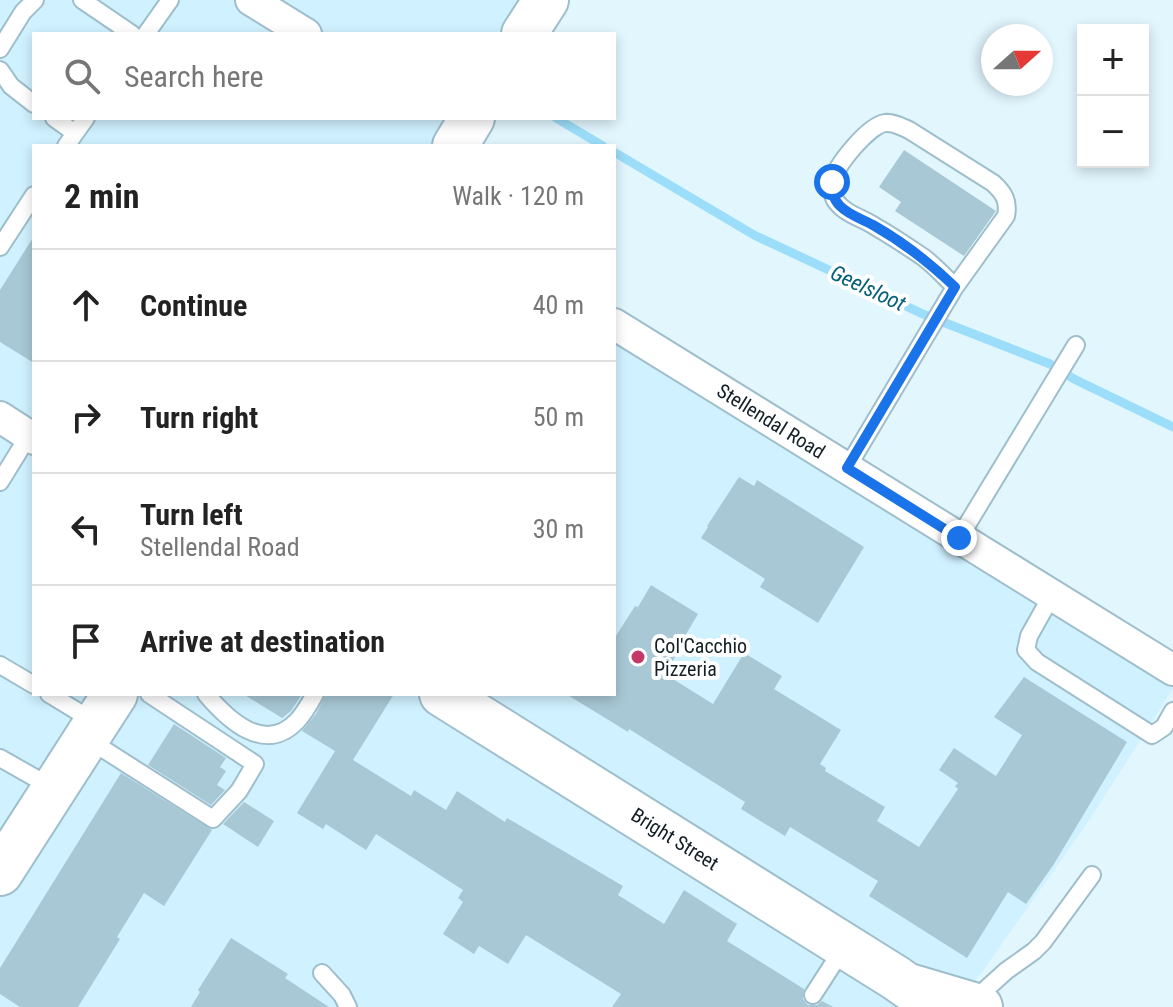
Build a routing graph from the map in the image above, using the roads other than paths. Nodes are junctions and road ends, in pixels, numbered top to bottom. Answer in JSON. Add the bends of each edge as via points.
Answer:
{"nodes":[{"id":1,"x":35,"y":0,"type":"edge"},
{"id":2,"x":82,"y":0,"type":"edge"},
{"id":3,"x":170,"y":0,"type":"edge"},
{"id":4,"x":251,"y":0,"type":"edge"},
{"id":5,"x":546,"y":0,"type":"edge"},
{"id":6,"x":129,"y":32,"type":"edge"},
{"id":7,"x":147,"y":32,"type":"edge"},
{"id":8,"x":303,"y":32,"type":"edge"},
{"id":9,"x":525,"y":32,"type":"edge"},
{"id":10,"x":0,"y":49,"type":"edge"},
{"id":11,"x":0,"y":70,"type":"edge"},
{"id":12,"x":32,"y":102,"type":"edge"},
{"id":13,"x":56,"y":120,"type":"edge"},
{"id":14,"x":85,"y":120,"type":"edge"},
{"id":15,"x":71,"y":139,"type":"edge"},
{"id":16,"x":32,"y":198,"type":"edge"},
{"id":17,"x":0,"y":247,"type":"edge"},
{"id":18,"x":955,"y":287,"type":"junction"},
{"id":19,"x":616,"y":325,"type":"edge"},
{"id":20,"x":1076,"y":345,"type":"dead end"},
{"id":21,"x":0,"y":417,"type":"edge"},
{"id":22,"x":32,"y":437,"type":"edge"},
{"id":23,"x":847,"y":468,"type":"junction"},
{"id":24,"x":0,"y":482,"type":"edge"},
{"id":25,"x":959,"y":538,"type":"junction"},
{"id":26,"x":1052,"y":595,"type":"junction"},
{"id":27,"x":0,"y":665,"type":"edge"},
{"id":28,"x":1173,"y":670,"type":"edge"},
{"id":29,"x":32,"y":684,"type":"edge"},
{"id":30,"x":53,"y":696,"type":"edge"},
{"id":31,"x":152,"y":696,"type":"edge"},
{"id":32,"x":208,"y":696,"type":"edge"},
{"id":33,"x":314,"y":696,"type":"edge"},
{"id":34,"x":445,"y":696,"type":"edge"},
{"id":35,"x":1173,"y":711,"type":"edge"},
{"id":36,"x":100,"y":719,"type":"edge"},
{"id":37,"x":0,"y":758,"type":"edge"},
{"id":38,"x":55,"y":788,"type":"junction"},
{"id":39,"x":0,"y":873,"type":"edge"},
{"id":40,"x":1092,"y":875,"type":"dead end"},
{"id":41,"x":845,"y":946,"type":"junction"},
{"id":42,"x":322,"y":973,"type":"dead end"},
{"id":43,"x":813,"y":995,"type":"dead end"},
{"id":44,"x":949,"y":1001,"type":"edge"},
{"id":45,"x":348,"y":1007,"type":"edge"}],
"edges":[{"from":1,"to":10,"type":"lane"},
{"from":2,"to":6,"type":"lane"},
{"from":3,"to":7,"type":"lane"},
{"from":4,"to":8,"type":"street"},
{"from":5,"to":9,"type":"street"},
{"from":11,"to":12,"type":"lane"},
{"from":13,"to":15,"type":"lane"},
{"from":14,"to":15,"type":"lane"},
{"from":16,"to":17,"type":"lane"},
{"from":18,"to":18,"type":"lane","via":[[924,258],[836,202],[832,182],[838,168],[875,127],[897,124],[1002,190],[1006,216]]},
{"from":18,"to":23,"type":"lane"},
{"from":19,"to":23,"type":"street","name":"Stellendal Road"},
{"from":20,"to":25,"type":"lane"},
{"from":21,"to":22,"type":"street"},
{"from":22,"to":24,"type":"lane"},
{"from":23,"to":25,"type":"street","name":"Stellendal Road"},
{"from":25,"to":26,"type":"street","name":"Stellendal Road"},
{"from":26,"to":28,"type":"street","name":"Stellendal Road"},
{"from":26,"to":35,"type":"lane","via":[[1029,636],[1026,650],[1037,662],[1152,735]]},
{"from":27,"to":29,"type":"lane"},
{"from":30,"to":36,"type":"lane"},
{"from":31,"to":36,"type":"lane","via":[[255,764],[213,819]]},
{"from":32,"to":33,"type":"lane","via":[[231,722],[255,734],[276,735],[297,722]]},
{"from":34,"to":41,"type":"street","name":"Bright Street"},
{"from":36,"to":38,"type":"street"},
{"from":37,"to":38,"type":"lane"},
{"from":38,"to":39,"type":"street"},
{"from":40,"to":44,"type":"lane","via":[[1034,951]]},
{"from":41,"to":43,"type":"lane"},
{"from":41,"to":44,"type":"street","name":"Bright Street"},
{"from":42,"to":45,"type":"lane"}]}
